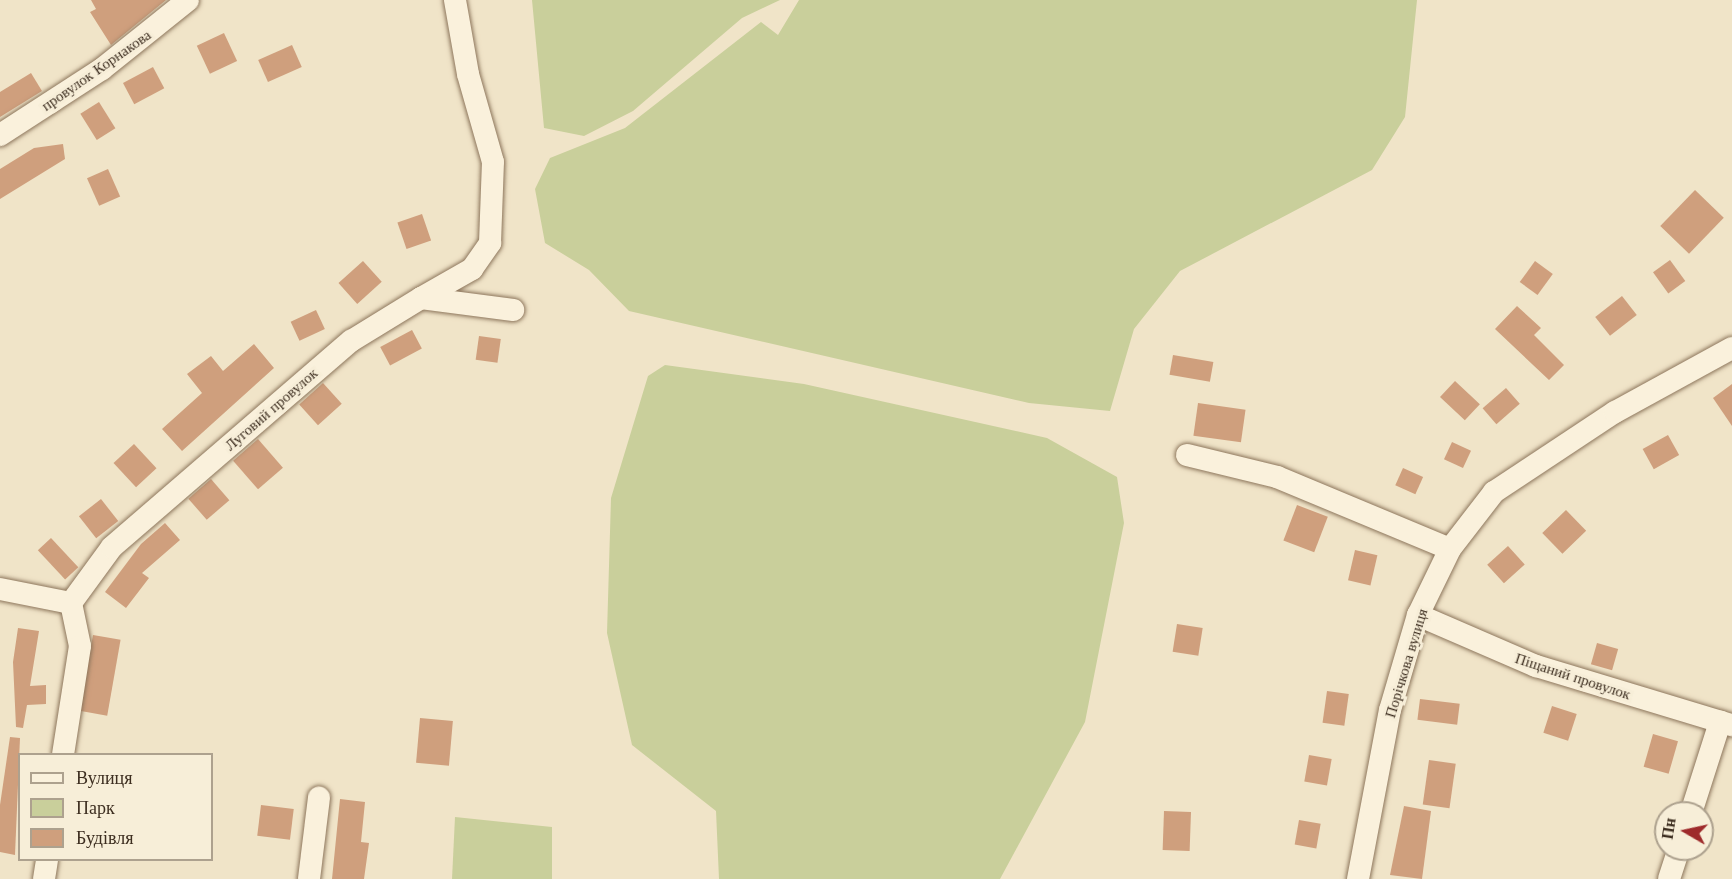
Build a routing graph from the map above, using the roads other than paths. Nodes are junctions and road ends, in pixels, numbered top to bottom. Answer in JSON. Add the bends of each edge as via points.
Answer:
{"nodes":[{"id":1,"x":188,"y":0,"type":"edge"},
{"id":2,"x":455,"y":0,"type":"edge"},
{"id":3,"x":0,"y":135,"type":"edge"},
{"id":4,"x":421,"y":298,"type":"junction"},
{"id":5,"x":513,"y":310,"type":"dead end"},
{"id":6,"x":1732,"y":348,"type":"edge"},
{"id":7,"x":1187,"y":455,"type":"dead end"},
{"id":8,"x":1450,"y":549,"type":"junction"},
{"id":9,"x":0,"y":589,"type":"edge"},
{"id":10,"x":71,"y":603,"type":"junction"},
{"id":11,"x":1418,"y":615,"type":"junction"},
{"id":12,"x":1726,"y":724,"type":"edge"},
{"id":13,"x":63,"y":753,"type":"edge"},
{"id":14,"x":319,"y":798,"type":"dead end"},
{"id":15,"x":1696,"y":801,"type":"edge"},
{"id":16,"x":46,"y":861,"type":"edge"},
{"id":17,"x":1675,"y":861,"type":"edge"},
{"id":18,"x":44,"y":879,"type":"edge"},
{"id":19,"x":309,"y":879,"type":"edge"},
{"id":20,"x":1358,"y":879,"type":"edge"},
{"id":21,"x":1669,"y":879,"type":"edge"}],
"edges":[{"from":1,"to":3,"type":"street","name":"провулок Корнакова","via":[[102,69]]},
{"from":2,"to":4,"type":"street","name":"Луговий провулок","via":[[468,74],[493,162],[490,243],[472,269]]},
{"from":4,"to":5,"type":"street"},
{"from":4,"to":10,"type":"street","name":"Луговий провулок","via":[[351,341],[129,532]]},
{"from":6,"to":8,"type":"street","name":"Порічкова вулиця","via":[[1616,412],[1494,492]]},
{"from":7,"to":8,"type":"street","via":[[1276,477]]},
{"from":8,"to":11,"type":"street","name":"Порічкова вулиця"},
{"from":9,"to":10,"type":"street"},
{"from":10,"to":13,"type":"street","via":[[80,646]]},
{"from":11,"to":12,"type":"street","name":"Піщаний провулок","via":[[1536,666]]},
{"from":11,"to":20,"type":"street","name":"Порічкова вулиця","via":[[1390,710]]},
{"from":12,"to":15,"type":"street"},
{"from":14,"to":19,"type":"street"},
{"from":16,"to":18,"type":"street"},
{"from":17,"to":21,"type":"street"}]}
